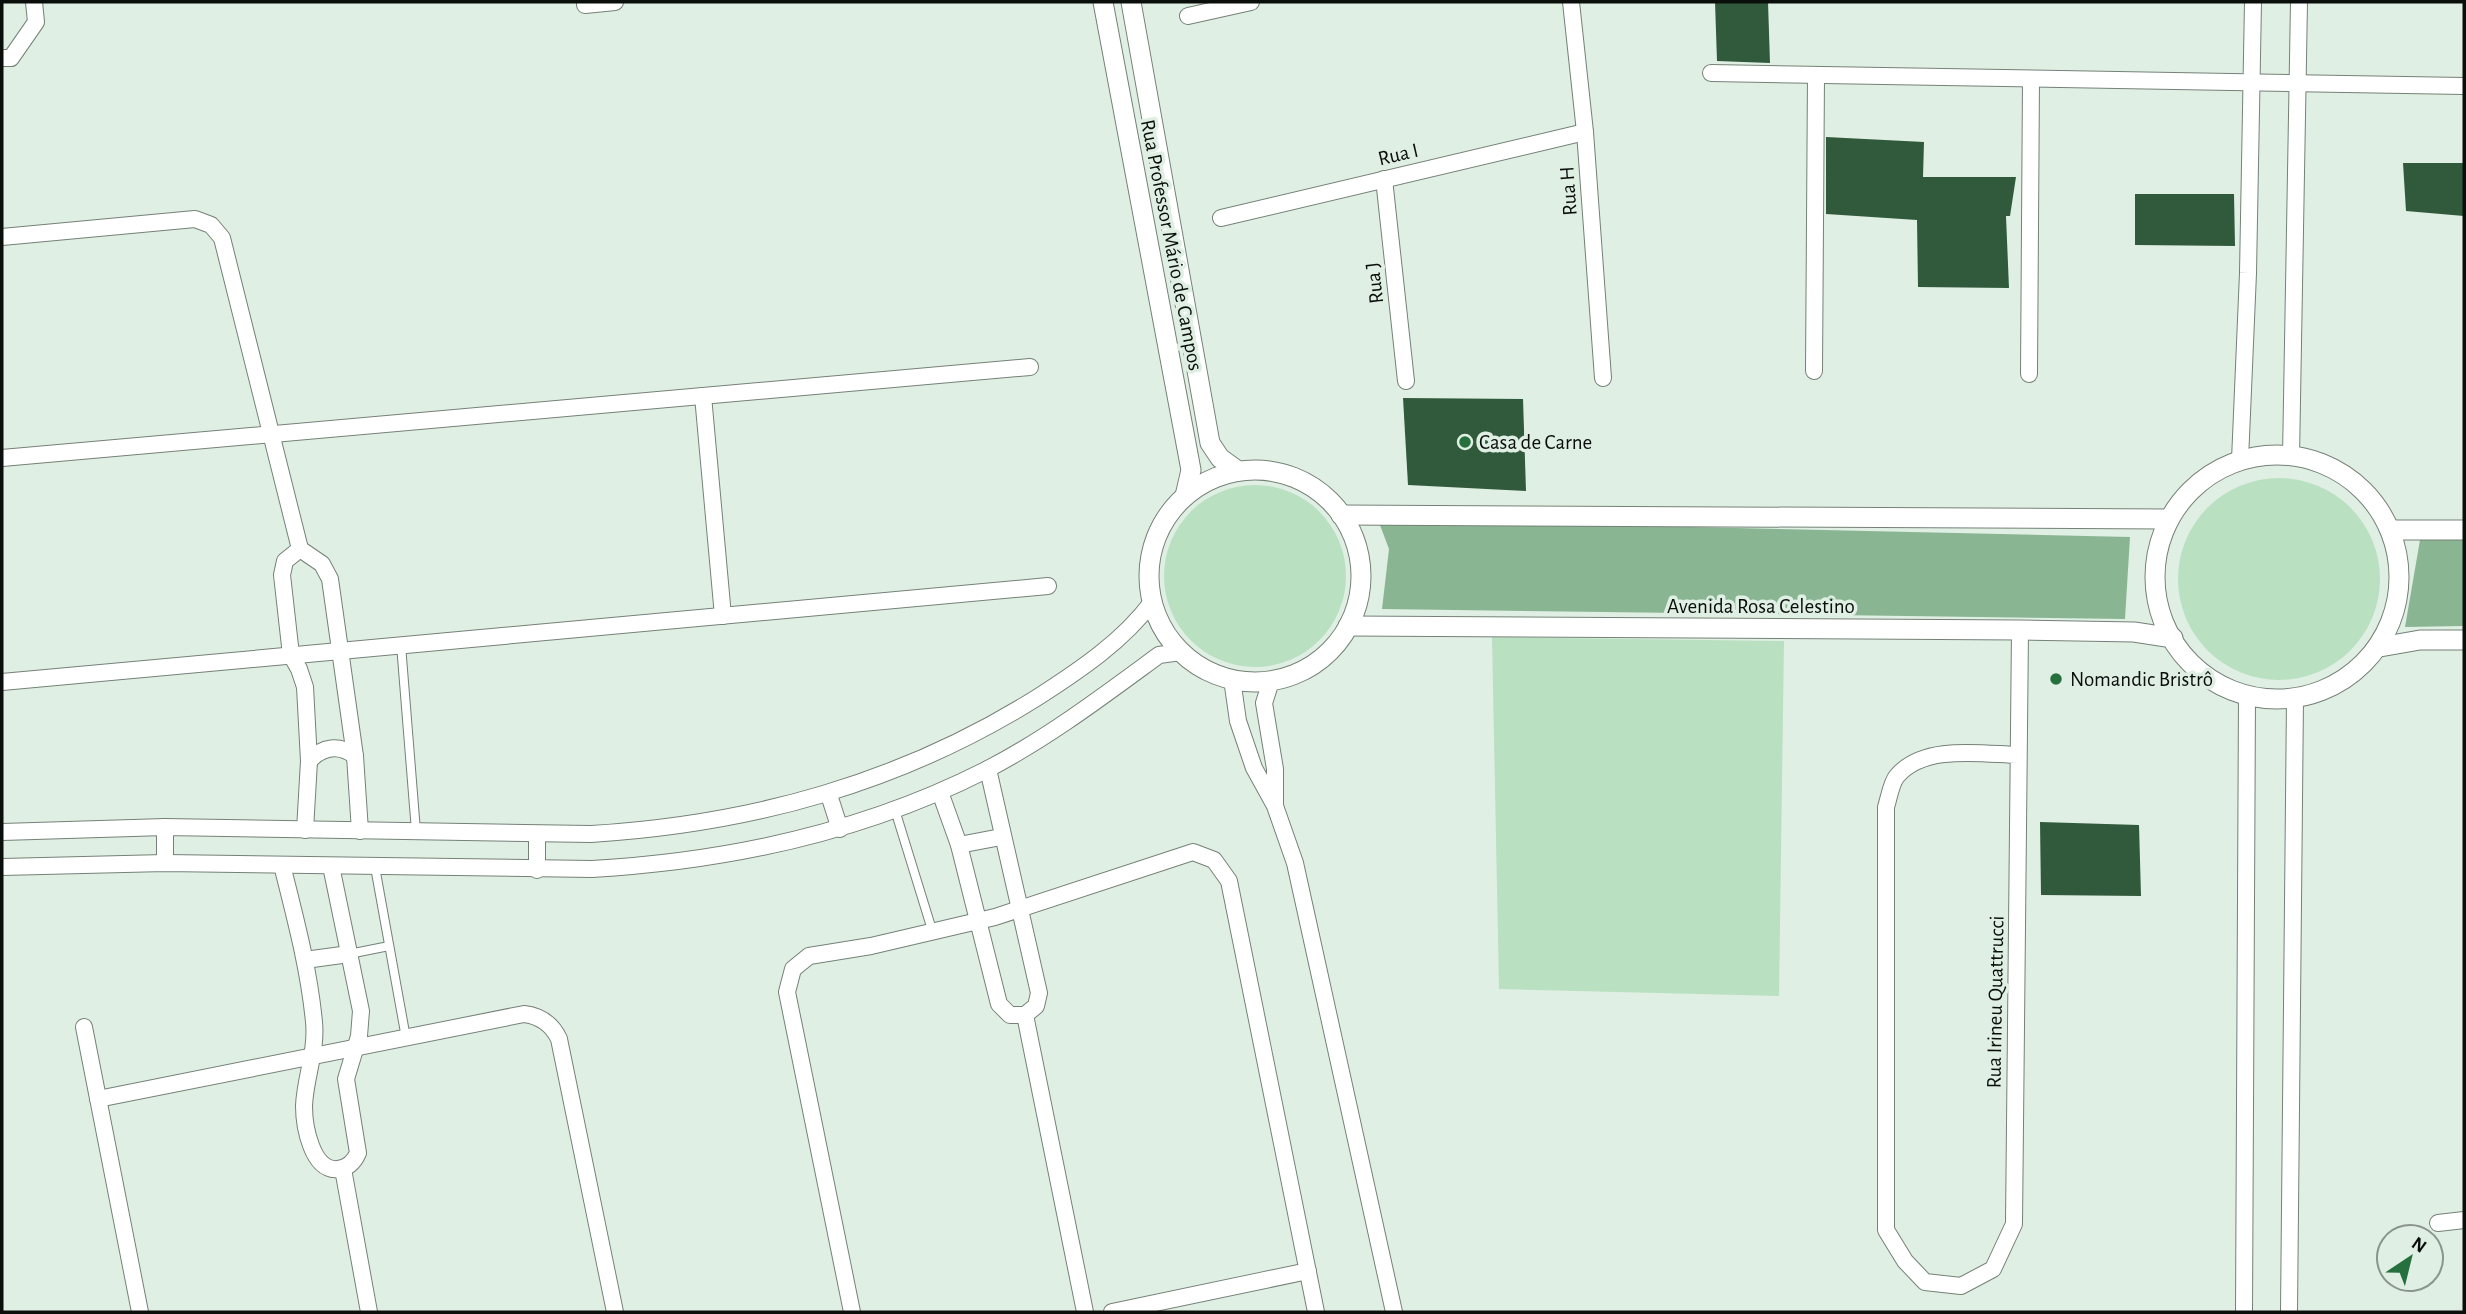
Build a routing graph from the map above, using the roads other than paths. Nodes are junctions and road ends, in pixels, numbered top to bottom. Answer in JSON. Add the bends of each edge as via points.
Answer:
{"nodes":[{"id":1,"x":34,"y":2,"type":"edge"},
{"id":2,"x":615,"y":2,"type":"edge"},
{"id":3,"x":1103,"y":2,"type":"edge"},
{"id":4,"x":1131,"y":2,"type":"edge"},
{"id":5,"x":1251,"y":2,"type":"edge"},
{"id":6,"x":1571,"y":2,"type":"edge"},
{"id":7,"x":2253,"y":2,"type":"edge"},
{"id":8,"x":2299,"y":2,"type":"edge"},
{"id":9,"x":585,"y":3,"type":"edge"},
{"id":10,"x":1188,"y":16,"type":"dead end"},
{"id":11,"x":2,"y":58,"type":"edge"},
{"id":12,"x":1711,"y":73,"type":"dead end"},
{"id":13,"x":1816,"y":75,"type":"junction"},
{"id":14,"x":2031,"y":79,"type":"junction"},
{"id":15,"x":2297,"y":82,"type":"junction"},
{"id":16,"x":2252,"y":83,"type":"junction"},
{"id":17,"x":2464,"y":86,"type":"edge"},
{"id":18,"x":1585,"y":132,"type":"junction"},
{"id":19,"x":1384,"y":179,"type":"junction"},
{"id":20,"x":1222,"y":218,"type":"dead end"},
{"id":21,"x":2,"y":237,"type":"edge"},
{"id":22,"x":1030,"y":367,"type":"dead end"},
{"id":23,"x":1814,"y":371,"type":"dead end"},
{"id":24,"x":2029,"y":374,"type":"dead end"},
{"id":25,"x":1604,"y":378,"type":"dead end"},
{"id":26,"x":1406,"y":381,"type":"dead end"},
{"id":27,"x":704,"y":396,"type":"junction"},
{"id":28,"x":271,"y":434,"type":"junction"},
{"id":29,"x":2291,"y":457,"type":"junction"},
{"id":30,"x":2,"y":458,"type":"edge"},
{"id":31,"x":2240,"y":460,"type":"junction"},
{"id":32,"x":1238,"y":471,"type":"junction"},
{"id":33,"x":1185,"y":496,"type":"junction"},
{"id":34,"x":1341,"y":515,"type":"junction"},
{"id":35,"x":2166,"y":520,"type":"junction"},
{"id":36,"x":2391,"y":530,"type":"junction"},
{"id":37,"x":2464,"y":530,"type":"edge"},
{"id":38,"x":300,"y":550,"type":"junction"},
{"id":39,"x":1048,"y":586,"type":"dead end"},
{"id":40,"x":1152,"y":602,"type":"junction"},
{"id":41,"x":723,"y":616,"type":"junction"},
{"id":42,"x":1348,"y":626,"type":"junction"},
{"id":43,"x":2020,"y":630,"type":"junction"},
{"id":44,"x":2173,"y":638,"type":"junction"},
{"id":45,"x":2464,"y":640,"type":"edge"},
{"id":46,"x":401,"y":645,"type":"junction"},
{"id":47,"x":2380,"y":647,"type":"junction"},
{"id":48,"x":341,"y":651,"type":"junction"},
{"id":49,"x":1181,"y":652,"type":"junction"},
{"id":50,"x":291,"y":655,"type":"junction"},
{"id":51,"x":1232,"y":679,"type":"junction"},
{"id":52,"x":1271,"y":681,"type":"junction"},
{"id":53,"x":2,"y":682,"type":"edge"},
{"id":54,"x":2247,"y":695,"type":"junction"},
{"id":55,"x":2295,"y":698,"type":"junction"},
{"id":56,"x":2018,"y":755,"type":"junction"},
{"id":57,"x":355,"y":756,"type":"junction"},
{"id":58,"x":309,"y":761,"type":"junction"},
{"id":59,"x":988,"y":769,"type":"junction"},
{"id":60,"x":940,"y":792,"type":"junction"},
{"id":61,"x":829,"y":795,"type":"junction"},
{"id":62,"x":1275,"y":806,"type":"junction"},
{"id":63,"x":895,"y":810,"type":"junction"},
{"id":64,"x":165,"y":827,"type":"junction"},
{"id":65,"x":840,"y":829,"type":"junction"},
{"id":66,"x":305,"y":830,"type":"junction"},
{"id":67,"x":360,"y":831,"type":"junction"},
{"id":68,"x":416,"y":831,"type":"junction"},
{"id":69,"x":2,"y":832,"type":"edge"},
{"id":70,"x":537,"y":834,"type":"junction"},
{"id":71,"x":1001,"y":836,"type":"junction"},
{"id":72,"x":959,"y":845,"type":"junction"},
{"id":73,"x":165,"y":863,"type":"junction"},
{"id":74,"x":282,"y":865,"type":"junction"},
{"id":75,"x":331,"y":866,"type":"junction"},
{"id":76,"x":2,"y":867,"type":"edge"},
{"id":77,"x":375,"y":867,"type":"junction"},
{"id":78,"x":537,"y":870,"type":"junction"},
{"id":79,"x":1021,"y":910,"type":"junction"},
{"id":80,"x":977,"y":922,"type":"junction"},
{"id":81,"x":933,"y":933,"type":"junction"},
{"id":82,"x":389,"y":946,"type":"junction"},
{"id":83,"x":349,"y":954,"type":"junction"},
{"id":84,"x":305,"y":960,"type":"junction"},
{"id":85,"x":1025,"y":1015,"type":"junction"},
{"id":86,"x":84,"y":1027,"type":"dead end"},
{"id":87,"x":406,"y":1038,"type":"junction"},
{"id":88,"x":355,"y":1048,"type":"junction"},
{"id":89,"x":313,"y":1056,"type":"junction"},
{"id":90,"x":98,"y":1099,"type":"junction"},
{"id":91,"x":343,"y":1169,"type":"junction"},
{"id":92,"x":2464,"y":1220,"type":"edge"},
{"id":93,"x":2438,"y":1223,"type":"dead end"},
{"id":94,"x":1308,"y":1271,"type":"junction"},
{"id":95,"x":140,"y":1312,"type":"edge"},
{"id":96,"x":369,"y":1312,"type":"edge"},
{"id":97,"x":615,"y":1312,"type":"edge"},
{"id":98,"x":852,"y":1312,"type":"edge"},
{"id":99,"x":1085,"y":1312,"type":"edge"},
{"id":100,"x":1112,"y":1312,"type":"edge"},
{"id":101,"x":1316,"y":1312,"type":"edge"},
{"id":102,"x":1394,"y":1312,"type":"edge"},
{"id":103,"x":2244,"y":1312,"type":"edge"},
{"id":104,"x":2289,"y":1312,"type":"edge"}],
"edges":[{"from":1,"to":11,"type":"street","via":[[36,22],[11,58]]},
{"from":2,"to":9,"type":"street"},
{"from":3,"to":33,"type":"street","name":"Rua Professor Mário de Campos","via":[[1191,470]]},
{"from":4,"to":32,"type":"street","name":"Rua Professor Mário de Campos","via":[[1210,443],[1220,458]]},
{"from":5,"to":10,"type":"street"},
{"from":6,"to":18,"type":"street","name":"Rua H"},
{"from":7,"to":16,"type":"street"},
{"from":8,"to":15,"type":"street"},
{"from":12,"to":13,"type":"street"},
{"from":13,"to":14,"type":"street"},
{"from":13,"to":23,"type":"street"},
{"from":14,"to":16,"type":"street"},
{"from":14,"to":24,"type":"street"},
{"from":15,"to":16,"type":"street"},
{"from":15,"to":17,"type":"street"},
{"from":15,"to":29,"type":"street"},
{"from":16,"to":31,"type":"street"},
{"from":18,"to":19,"type":"street","name":"Rua I"},
{"from":18,"to":25,"type":"street","name":"Rua H"},
{"from":19,"to":20,"type":"street","name":"Rua I"},
{"from":19,"to":26,"type":"street","name":"Rua J"},
{"from":21,"to":28,"type":"street","via":[[195,219],[211,225],[222,238]]},
{"from":22,"to":27,"type":"street"},
{"from":27,"to":28,"type":"street"},
{"from":27,"to":41,"type":"street"},
{"from":28,"to":30,"type":"street"},
{"from":28,"to":38,"type":"street"},
{"from":29,"to":31,"type":"street","via":[[2282,454]]},
{"from":29,"to":36,"type":"street","via":[[2326,464],[2368,494]]},
{"from":31,"to":35,"type":"street","via":[[2202,480]]},
{"from":32,"to":33,"type":"street","via":[[1201,484]]},
{"from":32,"to":34,"type":"street","via":[[1296,479],[1313,488]]},
{"from":33,"to":40,"type":"street","via":[[1166,518],[1154,544],[1149,582]]},
{"from":34,"to":35,"type":"street"},
{"from":34,"to":42,"type":"street","via":[[1357,550],[1360,570],[1356,608]]},
{"from":35,"to":44,"type":"street","via":[[2154,586],[2164,627]]},
{"from":36,"to":37,"type":"street"},
{"from":36,"to":47,"type":"street","via":[[2401,572],[2397,608]]},
{"from":38,"to":48,"type":"street","via":[[316,558],[327,571]]},
{"from":38,"to":50,"type":"street","via":[[289,556],[282,568]]},
{"from":39,"to":41,"type":"street"},
{"from":40,"to":49,"type":"street","via":[[1168,637]]},
{"from":40,"to":61,"type":"street","via":[[1134,626],[1094,659],[1007,717],[920,760]]},
{"from":41,"to":46,"type":"street"},
{"from":42,"to":43,"type":"street","name":"Avenida Rosa Celestino"},
{"from":42,"to":52,"type":"street","via":[[1324,656],[1290,676]]},
{"from":43,"to":44,"type":"street","name":"Avenida Rosa Celestino","via":[[2134,632]]},
{"from":43,"to":56,"type":"street","name":"Rua Irineu Quattrucci"},
{"from":44,"to":54,"type":"street","via":[[2201,674]]},
{"from":45,"to":47,"type":"street","via":[[2420,640]]},
{"from":46,"to":48,"type":"street"},
{"from":46,"to":68,"type":"lane"},
{"from":47,"to":55,"type":"street","via":[[2340,684]]},
{"from":48,"to":50,"type":"street"},
{"from":48,"to":57,"type":"street"},
{"from":49,"to":51,"type":"street","via":[[1196,664]]},
{"from":49,"to":59,"type":"street","via":[[1159,655],[1071,719]]},
{"from":50,"to":53,"type":"street"},
{"from":50,"to":58,"type":"street","via":[[305,687]]},
{"from":51,"to":52,"type":"street"},
{"from":51,"to":62,"type":"street","via":[[1238,721],[1254,768]]},
{"from":52,"to":62,"type":"street","via":[[1264,703],[1275,769]]},
{"from":54,"to":55,"type":"street"},
{"from":54,"to":103,"type":"street"},
{"from":55,"to":104,"type":"street"},
{"from":56,"to":56,"type":"street","name":"Rua Irineu Quattrucci","via":[[2014,1224],[1993,1269],[1961,1286],[1925,1282],[1886,1230],[1886,807],[1897,776],[1923,758],[1965,753]]},
{"from":57,"to":58,"type":"street","via":[[330,748]]},
{"from":57,"to":67,"type":"street"},
{"from":58,"to":66,"type":"street"},
{"from":59,"to":60,"type":"street"},
{"from":59,"to":71,"type":"street"},
{"from":60,"to":63,"type":"street"},
{"from":60,"to":72,"type":"street"},
{"from":61,"to":65,"type":"street"},
{"from":61,"to":70,"type":"street","via":[[696,824]]},
{"from":62,"to":102,"type":"street","via":[[1295,863]]},
{"from":63,"to":65,"type":"street"},
{"from":63,"to":81,"type":"lane"},
{"from":64,"to":66,"type":"street"},
{"from":64,"to":69,"type":"street"},
{"from":64,"to":73,"type":"street"},
{"from":65,"to":78,"type":"street","via":[[702,860]]},
{"from":66,"to":67,"type":"street"},
{"from":67,"to":68,"type":"street"},
{"from":68,"to":70,"type":"street"},
{"from":70,"to":78,"type":"street"},
{"from":71,"to":72,"type":"street"},
{"from":71,"to":79,"type":"street"},
{"from":72,"to":80,"type":"street"},
{"from":73,"to":74,"type":"street"},
{"from":73,"to":76,"type":"street"},
{"from":74,"to":75,"type":"street"},
{"from":74,"to":84,"type":"street"},
{"from":75,"to":77,"type":"street"},
{"from":75,"to":83,"type":"street"},
{"from":77,"to":78,"type":"street"},
{"from":77,"to":82,"type":"lane"},
{"from":79,"to":80,"type":"street"},
{"from":79,"to":85,"type":"street","via":[[1038,992],[1036,1006]]},
{"from":79,"to":94,"type":"street","via":[[1186,852],[1207,856],[1221,866],[1229,881]]},
{"from":80,"to":81,"type":"street"},
{"from":80,"to":85,"type":"street","via":[[999,1004],[1010,1015]]},
{"from":81,"to":98,"type":"street","via":[[809,956],[793,970],[788,984]]},
{"from":82,"to":83,"type":"lane"},
{"from":82,"to":87,"type":"lane"},
{"from":83,"to":84,"type":"street"},
{"from":83,"to":88,"type":"street","via":[[361,1011]]},
{"from":84,"to":89,"type":"street","via":[[315,1024]]},
{"from":85,"to":99,"type":"street"},
{"from":86,"to":90,"type":"street"},
{"from":87,"to":88,"type":"street"},
{"from":87,"to":97,"type":"street","via":[[524,1014],[538,1017],[556,1032]]},
{"from":88,"to":89,"type":"street"},
{"from":88,"to":91,"type":"street","via":[[346,1079],[358,1146],[355,1160]]},
{"from":89,"to":90,"type":"street"},
{"from":89,"to":91,"type":"street","via":[[304,1118],[316,1158],[327,1168]]},
{"from":90,"to":95,"type":"street"},
{"from":91,"to":96,"type":"street"},
{"from":92,"to":93,"type":"street"},
{"from":94,"to":100,"type":"street"},
{"from":94,"to":101,"type":"street"}]}
